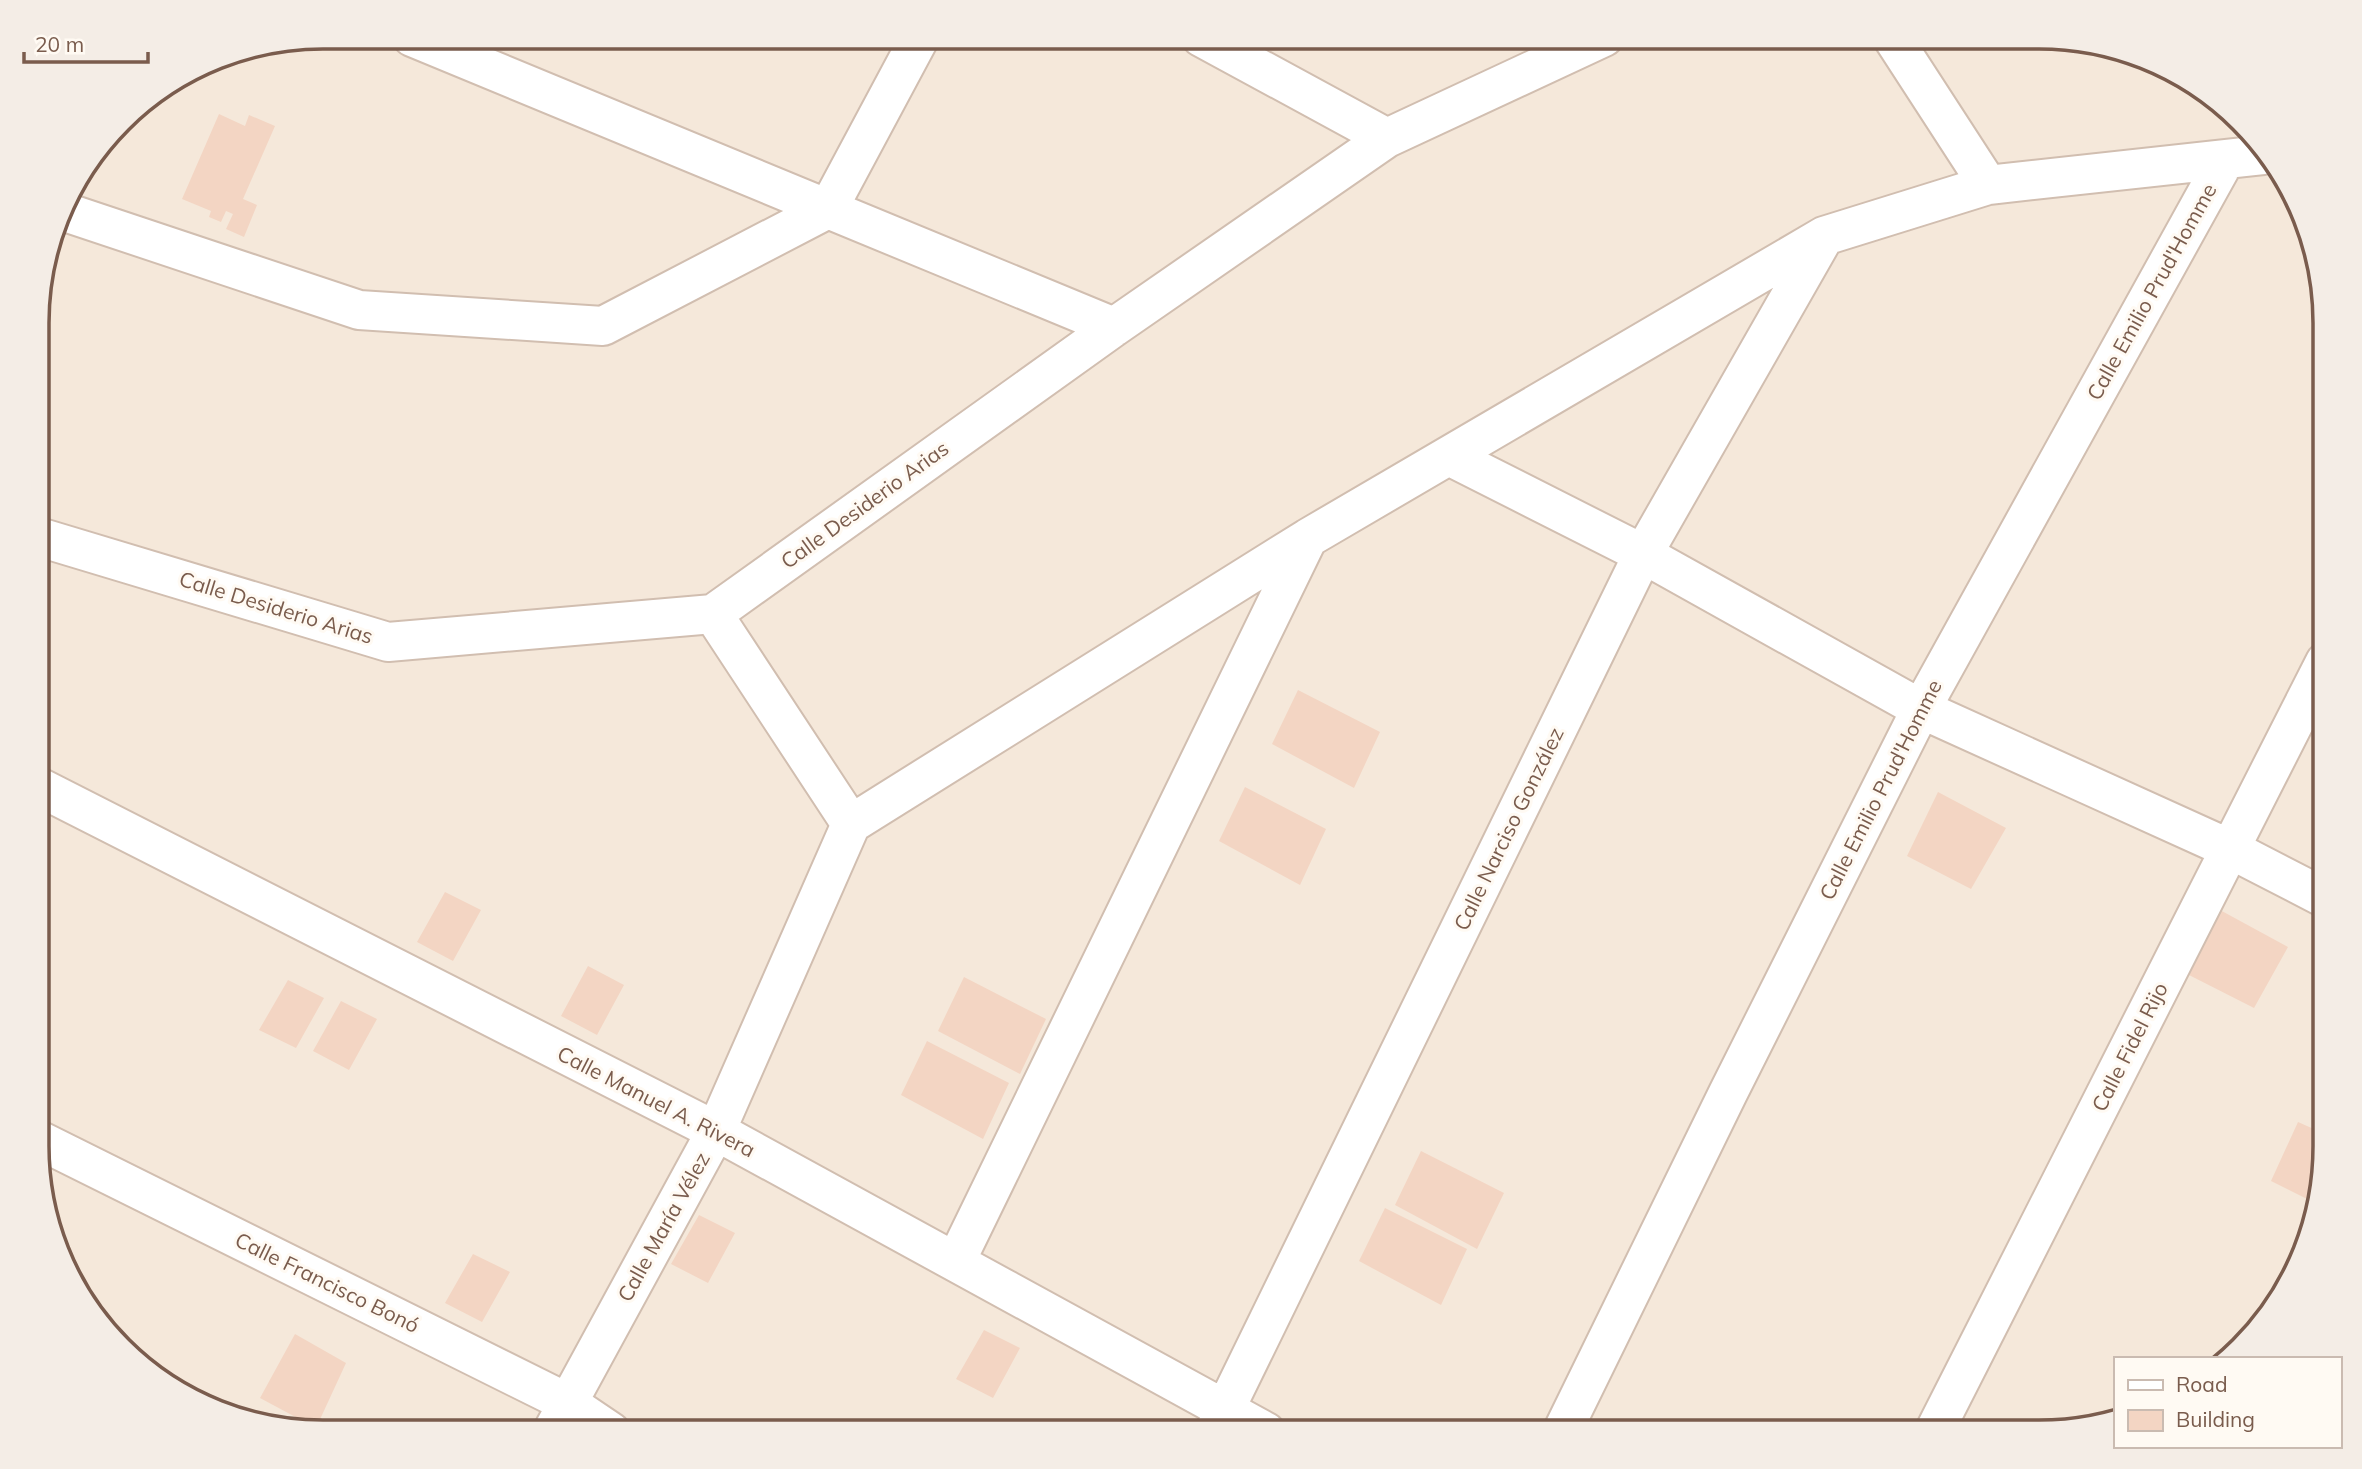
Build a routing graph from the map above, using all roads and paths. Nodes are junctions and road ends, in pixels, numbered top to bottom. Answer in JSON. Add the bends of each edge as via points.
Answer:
{"nodes":[{"id":1,"x":441,"y":49,"type":"edge"},
{"id":2,"x":914,"y":49,"type":"edge"},
{"id":3,"x":1223,"y":49,"type":"edge"},
{"id":4,"x":1578,"y":49,"type":"edge"},
{"id":5,"x":1900,"y":49,"type":"edge"},
{"id":6,"x":1387,"y":138,"type":"junction"},
{"id":7,"x":2256,"y":156,"type":"edge"},
{"id":8,"x":2225,"y":160,"type":"junction"},
{"id":9,"x":1988,"y":185,"type":"junction"},
{"id":10,"x":828,"y":209,"type":"junction"},
{"id":11,"x":72,"y":214,"type":"edge"},
{"id":12,"x":1824,"y":236,"type":"junction"},
{"id":13,"x":1114,"y":327,"type":"junction"},
{"id":14,"x":1449,"y":456,"type":"junction"},
{"id":15,"x":1308,"y":538,"type":"junction"},
{"id":16,"x":49,"y":540,"type":"edge"},
{"id":17,"x":1643,"y":554,"type":"junction"},
{"id":18,"x":713,"y":614,"type":"junction"},
{"id":19,"x":2313,"y":686,"type":"edge"},
{"id":20,"x":1921,"y":709,"type":"junction"},
{"id":21,"x":49,"y":792,"type":"edge"},
{"id":22,"x":851,"y":824,"type":"junction"},
{"id":23,"x":2230,"y":849,"type":"junction"},
{"id":24,"x":2313,"y":892,"type":"edge"},
{"id":25,"x":716,"y":1132,"type":"junction"},
{"id":26,"x":49,"y":1145,"type":"edge"},
{"id":27,"x":956,"y":1261,"type":"junction"},
{"id":28,"x":560,"y":1418,"type":"edge"},
{"id":29,"x":1217,"y":1420,"type":"edge"},
{"id":30,"x":1219,"y":1420,"type":"edge"},
{"id":31,"x":1568,"y":1420,"type":"edge"},
{"id":32,"x":1940,"y":1420,"type":"edge"}],
"edges":[{"from":1,"to":10,"type":"street"},
{"from":2,"to":10,"type":"street"},
{"from":3,"to":6,"type":"street"},
{"from":4,"to":6,"type":"street","name":"Calle Desiderio Arias"},
{"from":5,"to":9,"type":"street"},
{"from":6,"to":13,"type":"street","name":"Calle Desiderio Arias"},
{"from":7,"to":8,"type":"street"},
{"from":8,"to":9,"type":"street"},
{"from":8,"to":20,"type":"street","name":"Calle Emilio Prud'Homme"},
{"from":9,"to":12,"type":"street"},
{"from":10,"to":11,"type":"street","via":[[603,326],[359,310]]},
{"from":10,"to":13,"type":"street"},
{"from":12,"to":14,"type":"street"},
{"from":12,"to":17,"type":"street","name":"Calle Narciso González"},
{"from":13,"to":18,"type":"street","name":"Calle Desiderio Arias"},
{"from":14,"to":15,"type":"street"},
{"from":14,"to":17,"type":"street"},
{"from":15,"to":22,"type":"street"},
{"from":15,"to":27,"type":"street"},
{"from":16,"to":18,"type":"street","name":"Calle Desiderio Arias","via":[[387,642]]},
{"from":17,"to":20,"type":"street"},
{"from":17,"to":30,"type":"street","name":"Calle Narciso González"},
{"from":18,"to":22,"type":"street"},
{"from":19,"to":23,"type":"street","name":"Calle Fidel Rijo"},
{"from":20,"to":23,"type":"street"},
{"from":20,"to":31,"type":"street","name":"Calle Emilio Prud'Homme"},
{"from":21,"to":25,"type":"street","name":"Calle Manuel A. Rivera"},
{"from":22,"to":25,"type":"street","name":"Calle María Vélez"},
{"from":23,"to":24,"type":"street"},
{"from":23,"to":32,"type":"street","name":"Calle Fidel Rijo"},
{"from":25,"to":27,"type":"street","name":"Calle Manuel A. Rivera"},
{"from":25,"to":28,"type":"street","name":"Calle María Vélez"},
{"from":26,"to":28,"type":"street","name":"Calle Francisco Bonó"},
{"from":27,"to":29,"type":"street","name":"Calle Manuel A. Rivera"}]}
